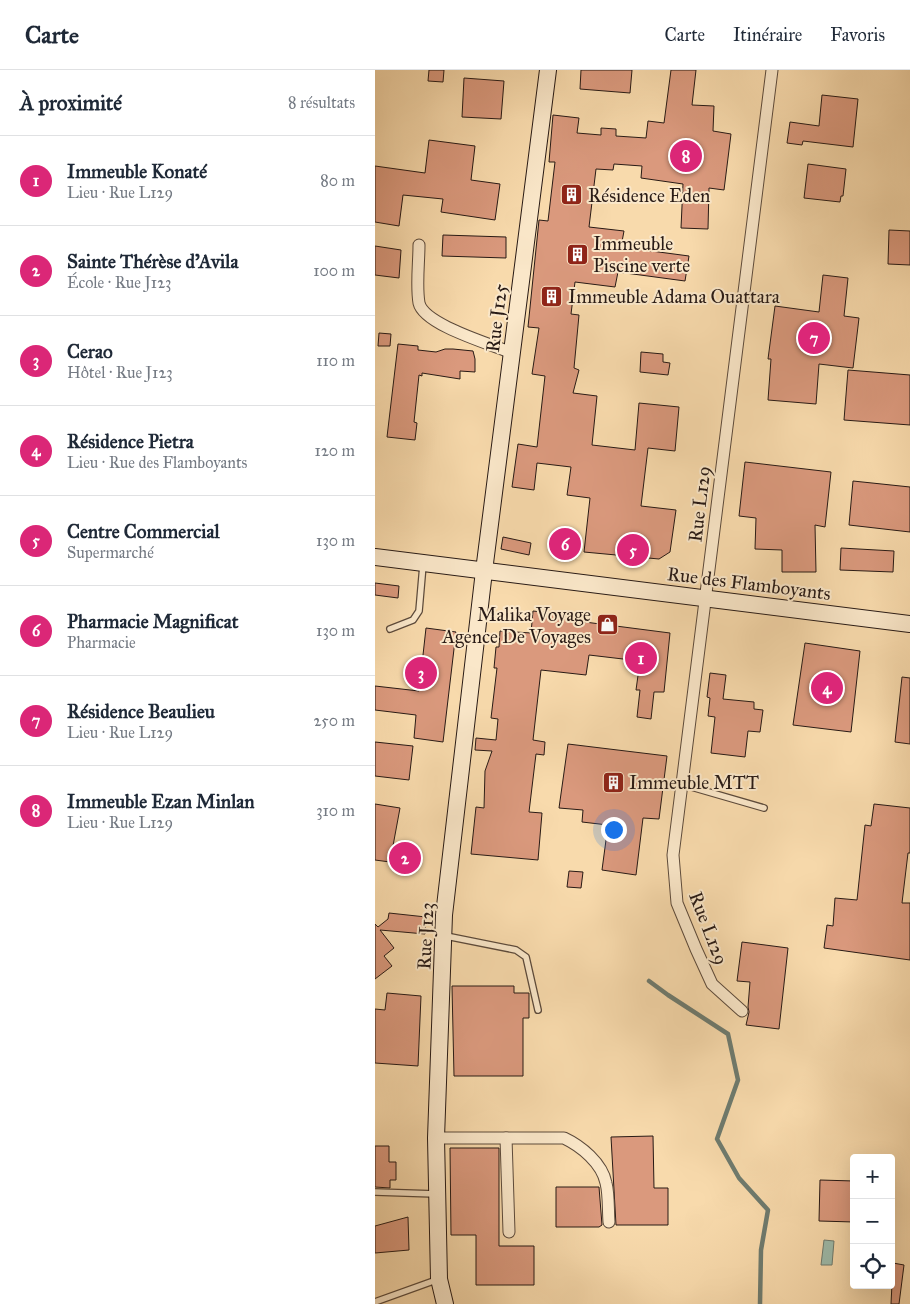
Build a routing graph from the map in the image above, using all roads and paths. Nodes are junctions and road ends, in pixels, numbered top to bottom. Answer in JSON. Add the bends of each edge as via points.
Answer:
{"nodes":[{"id":1,"x":548,"y":70,"type":"edge"},
{"id":2,"x":772,"y":70,"type":"edge"},
{"id":3,"x":419,"y":244,"type":"dead end"},
{"id":4,"x":512,"y":353,"type":"junction"},
{"id":5,"x":375,"y":557,"type":"edge"},
{"id":6,"x":423,"y":563,"type":"junction"},
{"id":7,"x":484,"y":571,"type":"junction"},
{"id":8,"x":705,"y":598,"type":"junction"},
{"id":9,"x":910,"y":624,"type":"edge"},
{"id":10,"x":390,"y":629,"type":"dead end"},
{"id":11,"x":681,"y":784,"type":"junction"},
{"id":12,"x":764,"y":808,"type":"dead end"},
{"id":13,"x":444,"y":935,"type":"junction"},
{"id":14,"x":538,"y":1010,"type":"dead end"},
{"id":15,"x":743,"y":1011,"type":"dead end"},
{"id":16,"x":436,"y":1138,"type":"junction"},
{"id":17,"x":506,"y":1138,"type":"junction"},
{"id":18,"x":375,"y":1192,"type":"edge"},
{"id":19,"x":438,"y":1194,"type":"junction"},
{"id":20,"x":609,"y":1222,"type":"dead end"},
{"id":21,"x":509,"y":1232,"type":"dead end"},
{"id":22,"x":439,"y":1279,"type":"junction"},
{"id":23,"x":375,"y":1302,"type":"edge"},
{"id":24,"x":445,"y":1304,"type":"edge"}],
"edges":[{"from":1,"to":4,"type":"street","name":"Rue J125"},
{"from":2,"to":8,"type":"street","name":"Rue L129"},
{"from":3,"to":4,"type":"street","via":[[419,303],[425,315]]},
{"from":4,"to":7,"type":"street","name":"Rue J125"},
{"from":5,"to":6,"type":"street","name":"Rue des Flamboyants"},
{"from":6,"to":7,"type":"street","name":"Rue des Flamboyants"},
{"from":6,"to":10,"type":"lane","via":[[419,611],[413,620]]},
{"from":7,"to":8,"type":"street","name":"Rue des Flamboyants"},
{"from":7,"to":13,"type":"street","name":"Rue J123"},
{"from":8,"to":9,"type":"street","name":"Rue des Flamboyants"},
{"from":8,"to":11,"type":"street","name":"Rue L129"},
{"from":11,"to":12,"type":"lane"},
{"from":11,"to":15,"type":"street","name":"Rue L129","via":[[673,855],[677,903],[712,984]]},
{"from":13,"to":14,"type":"lane","via":[[516,950],[526,957]]},
{"from":13,"to":16,"type":"street","name":"Rue J123"},
{"from":16,"to":17,"type":"street"},
{"from":16,"to":19,"type":"street","name":"Rue J123"},
{"from":17,"to":20,"type":"street","via":[[564,1138],[576,1144],[596,1163],[606,1181]]},
{"from":17,"to":21,"type":"street"},
{"from":18,"to":19,"type":"lane"},
{"from":19,"to":22,"type":"street","name":"Rue J123"},
{"from":22,"to":23,"type":"lane"},
{"from":22,"to":24,"type":"street","name":"Rue J123"}]}
